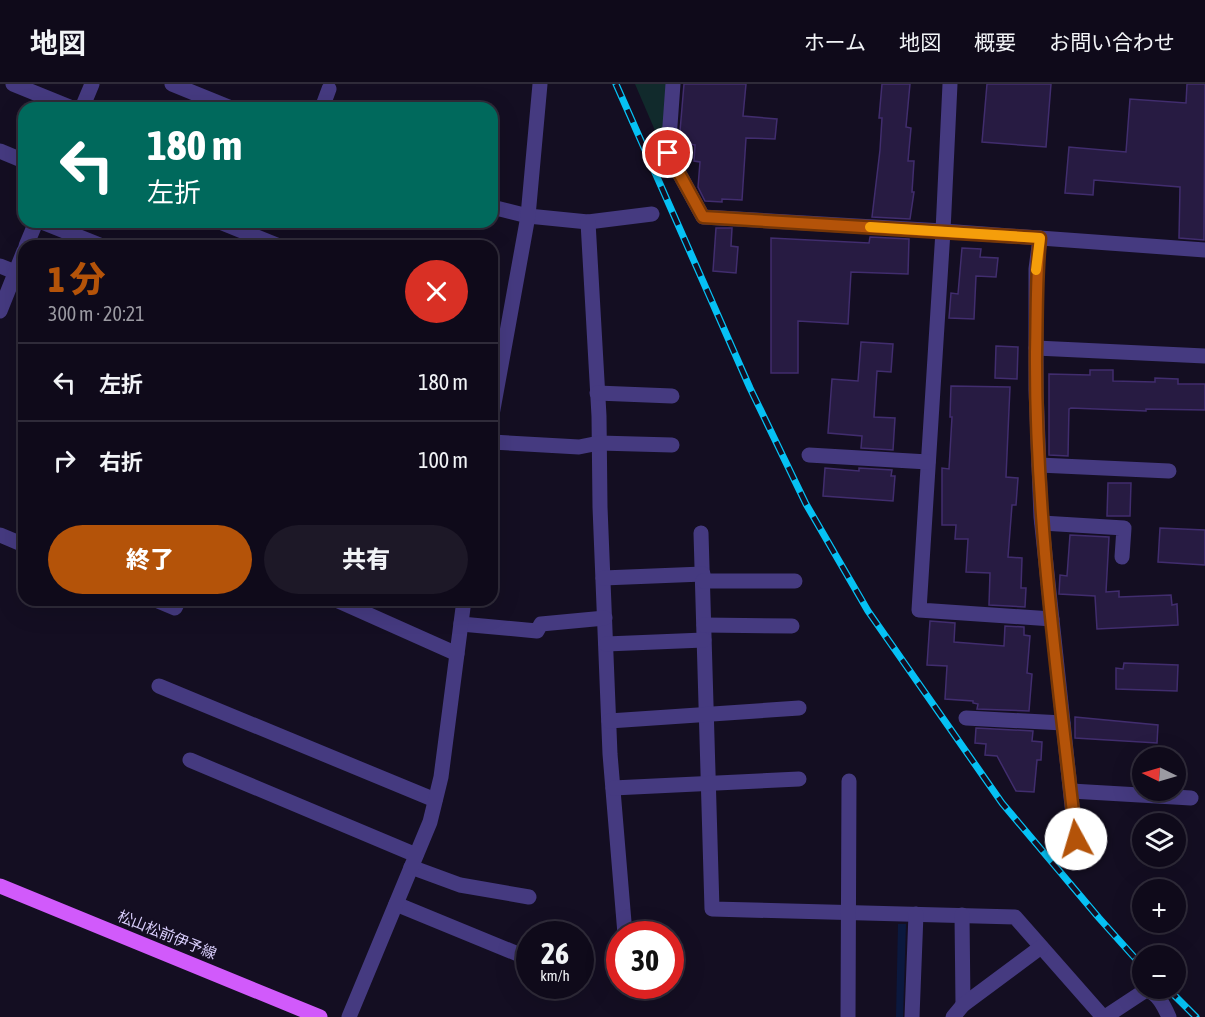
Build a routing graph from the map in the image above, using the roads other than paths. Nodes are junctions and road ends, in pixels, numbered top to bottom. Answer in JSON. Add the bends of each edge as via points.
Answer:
{"nodes":[{"id":1,"x":13,"y":84,"type":"edge"},
{"id":2,"x":92,"y":84,"type":"edge"},
{"id":3,"x":172,"y":84,"type":"edge"},
{"id":4,"x":215,"y":84,"type":"edge"},
{"id":5,"x":540,"y":84,"type":"edge"},
{"id":6,"x":673,"y":84,"type":"edge"},
{"id":7,"x":950,"y":84,"type":"edge"},
{"id":8,"x":329,"y":89,"type":"dead end"},
{"id":9,"x":209,"y":99,"type":"junction"},
{"id":10,"x":57,"y":102,"type":"edge"},
{"id":11,"x":84,"y":102,"type":"edge"},
{"id":12,"x":216,"y":102,"type":"edge"},
{"id":13,"x":324,"y":102,"type":"edge"},
{"id":14,"x":0,"y":151,"type":"edge"},
{"id":15,"x":18,"y":158,"type":"edge"},
{"id":16,"x":498,"y":208,"type":"edge"},
{"id":17,"x":652,"y":214,"type":"dead end"},
{"id":18,"x":528,"y":216,"type":"junction"},
{"id":19,"x":588,"y":222,"type":"junction"},
{"id":20,"x":57,"y":228,"type":"edge"},
{"id":21,"x":235,"y":228,"type":"edge"},
{"id":22,"x":943,"y":231,"type":"junction"},
{"id":23,"x":1040,"y":238,"type":"junction"},
{"id":24,"x":87,"y":240,"type":"edge"},
{"id":25,"x":264,"y":240,"type":"edge"},
{"id":26,"x":1205,"y":250,"type":"edge"},
{"id":27,"x":18,"y":265,"type":"edge"},
{"id":28,"x":0,"y":266,"type":"edge"},
{"id":29,"x":15,"y":272,"type":"junction"},
{"id":30,"x":0,"y":310,"type":"edge"},
{"id":31,"x":1036,"y":348,"type":"junction"},
{"id":32,"x":1205,"y":356,"type":"edge"},
{"id":33,"x":498,"y":382,"type":"edge"},
{"id":34,"x":597,"y":393,"type":"junction"},
{"id":35,"x":672,"y":396,"type":"dead end"},
{"id":36,"x":498,"y":442,"type":"edge"},
{"id":37,"x":599,"y":443,"type":"junction"},
{"id":38,"x":672,"y":445,"type":"dead end"},
{"id":39,"x":809,"y":455,"type":"dead end"},
{"id":40,"x":928,"y":462,"type":"junction"},
{"id":41,"x":1039,"y":465,"type":"junction"},
{"id":42,"x":1169,"y":471,"type":"dead end"},
{"id":43,"x":1042,"y":523,"type":"junction"},
{"id":44,"x":701,"y":533,"type":"dead end"},
{"id":45,"x":0,"y":536,"type":"edge"},
{"id":46,"x":18,"y":543,"type":"edge"},
{"id":47,"x":1122,"y":557,"type":"dead end"},
{"id":48,"x":603,"y":578,"type":"junction"},
{"id":49,"x":703,"y":578,"type":"junction"},
{"id":50,"x":795,"y":581,"type":"dead end"},
{"id":51,"x":349,"y":606,"type":"edge"},
{"id":52,"x":463,"y":606,"type":"edge"},
{"id":53,"x":606,"y":618,"type":"junction"},
{"id":54,"x":1052,"y":619,"type":"junction"},
{"id":55,"x":461,"y":624,"type":"junction"},
{"id":56,"x":792,"y":626,"type":"dead end"},
{"id":57,"x":704,"y":633,"type":"junction"},
{"id":58,"x":606,"y":644,"type":"junction"},
{"id":59,"x":457,"y":654,"type":"junction"},
{"id":60,"x":159,"y":686,"type":"dead end"},
{"id":61,"x":799,"y":708,"type":"dead end"},
{"id":62,"x":706,"y":715,"type":"junction"},
{"id":63,"x":966,"y":718,"type":"dead end"},
{"id":64,"x":609,"y":721,"type":"junction"},
{"id":65,"x":1063,"y":723,"type":"junction"},
{"id":66,"x":190,"y":760,"type":"dead end"},
{"id":67,"x":799,"y":779,"type":"dead end"},
{"id":68,"x":849,"y":781,"type":"dead end"},
{"id":69,"x":708,"y":784,"type":"junction"},
{"id":70,"x":613,"y":788,"type":"junction"},
{"id":71,"x":1071,"y":791,"type":"junction"},
{"id":72,"x":1191,"y":798,"type":"dead end"},
{"id":73,"x":435,"y":800,"type":"junction"},
{"id":74,"x":414,"y":861,"type":"junction"},
{"id":75,"x":1078,"y":862,"type":"dead end"},
{"id":76,"x":0,"y":886,"type":"edge"},
{"id":77,"x":529,"y":897,"type":"dead end"},
{"id":78,"x":396,"y":904,"type":"junction"},
{"id":79,"x":849,"y":913,"type":"junction"},
{"id":80,"x":916,"y":914,"type":"junction"},
{"id":81,"x":962,"y":915,"type":"junction"},
{"id":82,"x":624,"y":921,"type":"edge"},
{"id":83,"x":1041,"y":947,"type":"junction"},
{"id":84,"x":516,"y":953,"type":"edge"},
{"id":85,"x":958,"y":1011,"type":"edge"},
{"id":86,"x":320,"y":1017,"type":"edge"},
{"id":87,"x":349,"y":1017,"type":"edge"},
{"id":88,"x":848,"y":1017,"type":"edge"},
{"id":89,"x":912,"y":1017,"type":"edge"},
{"id":90,"x":1104,"y":1017,"type":"edge"},
{"id":91,"x":1169,"y":1017,"type":"edge"}],
"edges":[{"from":1,"to":10,"type":"street"},
{"from":2,"to":11,"type":"street"},
{"from":3,"to":9,"type":"street"},
{"from":4,"to":9,"type":"street"},
{"from":5,"to":18,"type":"street"},
{"from":6,"to":22,"type":"street","via":[[668,153],[703,217]]},
{"from":7,"to":22,"type":"street"},
{"from":8,"to":13,"type":"street"},
{"from":9,"to":12,"type":"street"},
{"from":14,"to":15,"type":"street"},
{"from":16,"to":18,"type":"street"},
{"from":17,"to":19,"type":"street"},
{"from":18,"to":19,"type":"street"},
{"from":18,"to":33,"type":"street"},
{"from":19,"to":34,"type":"street"},
{"from":20,"to":24,"type":"street"},
{"from":21,"to":25,"type":"street"},
{"from":22,"to":23,"type":"street"},
{"from":22,"to":40,"type":"street"},
{"from":23,"to":26,"type":"street"},
{"from":23,"to":31,"type":"street"},
{"from":27,"to":29,"type":"street"},
{"from":28,"to":29,"type":"street"},
{"from":29,"to":30,"type":"street"},
{"from":31,"to":32,"type":"street"},
{"from":31,"to":41,"type":"street"},
{"from":34,"to":35,"type":"street"},
{"from":34,"to":37,"type":"street"},
{"from":36,"to":37,"type":"street","via":[[579,447]]},
{"from":37,"to":38,"type":"street"},
{"from":37,"to":48,"type":"street"},
{"from":39,"to":40,"type":"street"},
{"from":40,"to":54,"type":"street","via":[[919,610]]},
{"from":41,"to":42,"type":"street"},
{"from":41,"to":43,"type":"street"},
{"from":43,"to":47,"type":"street","via":[[1124,528]]},
{"from":43,"to":54,"type":"street"},
{"from":44,"to":49,"type":"street"},
{"from":45,"to":46,"type":"street"},
{"from":48,"to":49,"type":"street"},
{"from":48,"to":53,"type":"street"},
{"from":49,"to":50,"type":"street"},
{"from":49,"to":57,"type":"street"},
{"from":51,"to":59,"type":"street"},
{"from":52,"to":55,"type":"street"},
{"from":53,"to":55,"type":"street","via":[[541,624],[537,632]]},
{"from":53,"to":58,"type":"street"},
{"from":54,"to":65,"type":"street"},
{"from":55,"to":59,"type":"street"},
{"from":56,"to":57,"type":"street"},
{"from":57,"to":58,"type":"street"},
{"from":57,"to":62,"type":"street"},
{"from":58,"to":64,"type":"street"},
{"from":59,"to":73,"type":"street"},
{"from":60,"to":73,"type":"street"},
{"from":61,"to":62,"type":"street"},
{"from":62,"to":64,"type":"street"},
{"from":62,"to":69,"type":"street"},
{"from":63,"to":65,"type":"street"},
{"from":64,"to":70,"type":"street"},
{"from":65,"to":71,"type":"street"},
{"from":66,"to":74,"type":"street"},
{"from":67,"to":69,"type":"street"},
{"from":68,"to":79,"type":"street"},
{"from":69,"to":70,"type":"street"},
{"from":69,"to":79,"type":"street","via":[[712,909]]},
{"from":70,"to":82,"type":"street"},
{"from":71,"to":72,"type":"street"},
{"from":71,"to":75,"type":"street"},
{"from":73,"to":74,"type":"street"},
{"from":74,"to":77,"type":"street","via":[[460,885]]},
{"from":74,"to":78,"type":"street"},
{"from":76,"to":86,"type":"main road","name":"松山松前伊予線"},
{"from":78,"to":84,"type":"street"},
{"from":78,"to":87,"type":"street"},
{"from":79,"to":80,"type":"street"},
{"from":79,"to":88,"type":"street"},
{"from":80,"to":81,"type":"street"},
{"from":80,"to":89,"type":"street"},
{"from":81,"to":83,"type":"street","via":[[1015,917]]},
{"from":81,"to":85,"type":"street"},
{"from":83,"to":85,"type":"street"},
{"from":83,"to":90,"type":"street"},
{"from":90,"to":91,"type":"street","via":[[1146,990],[1153,992]]}]}
